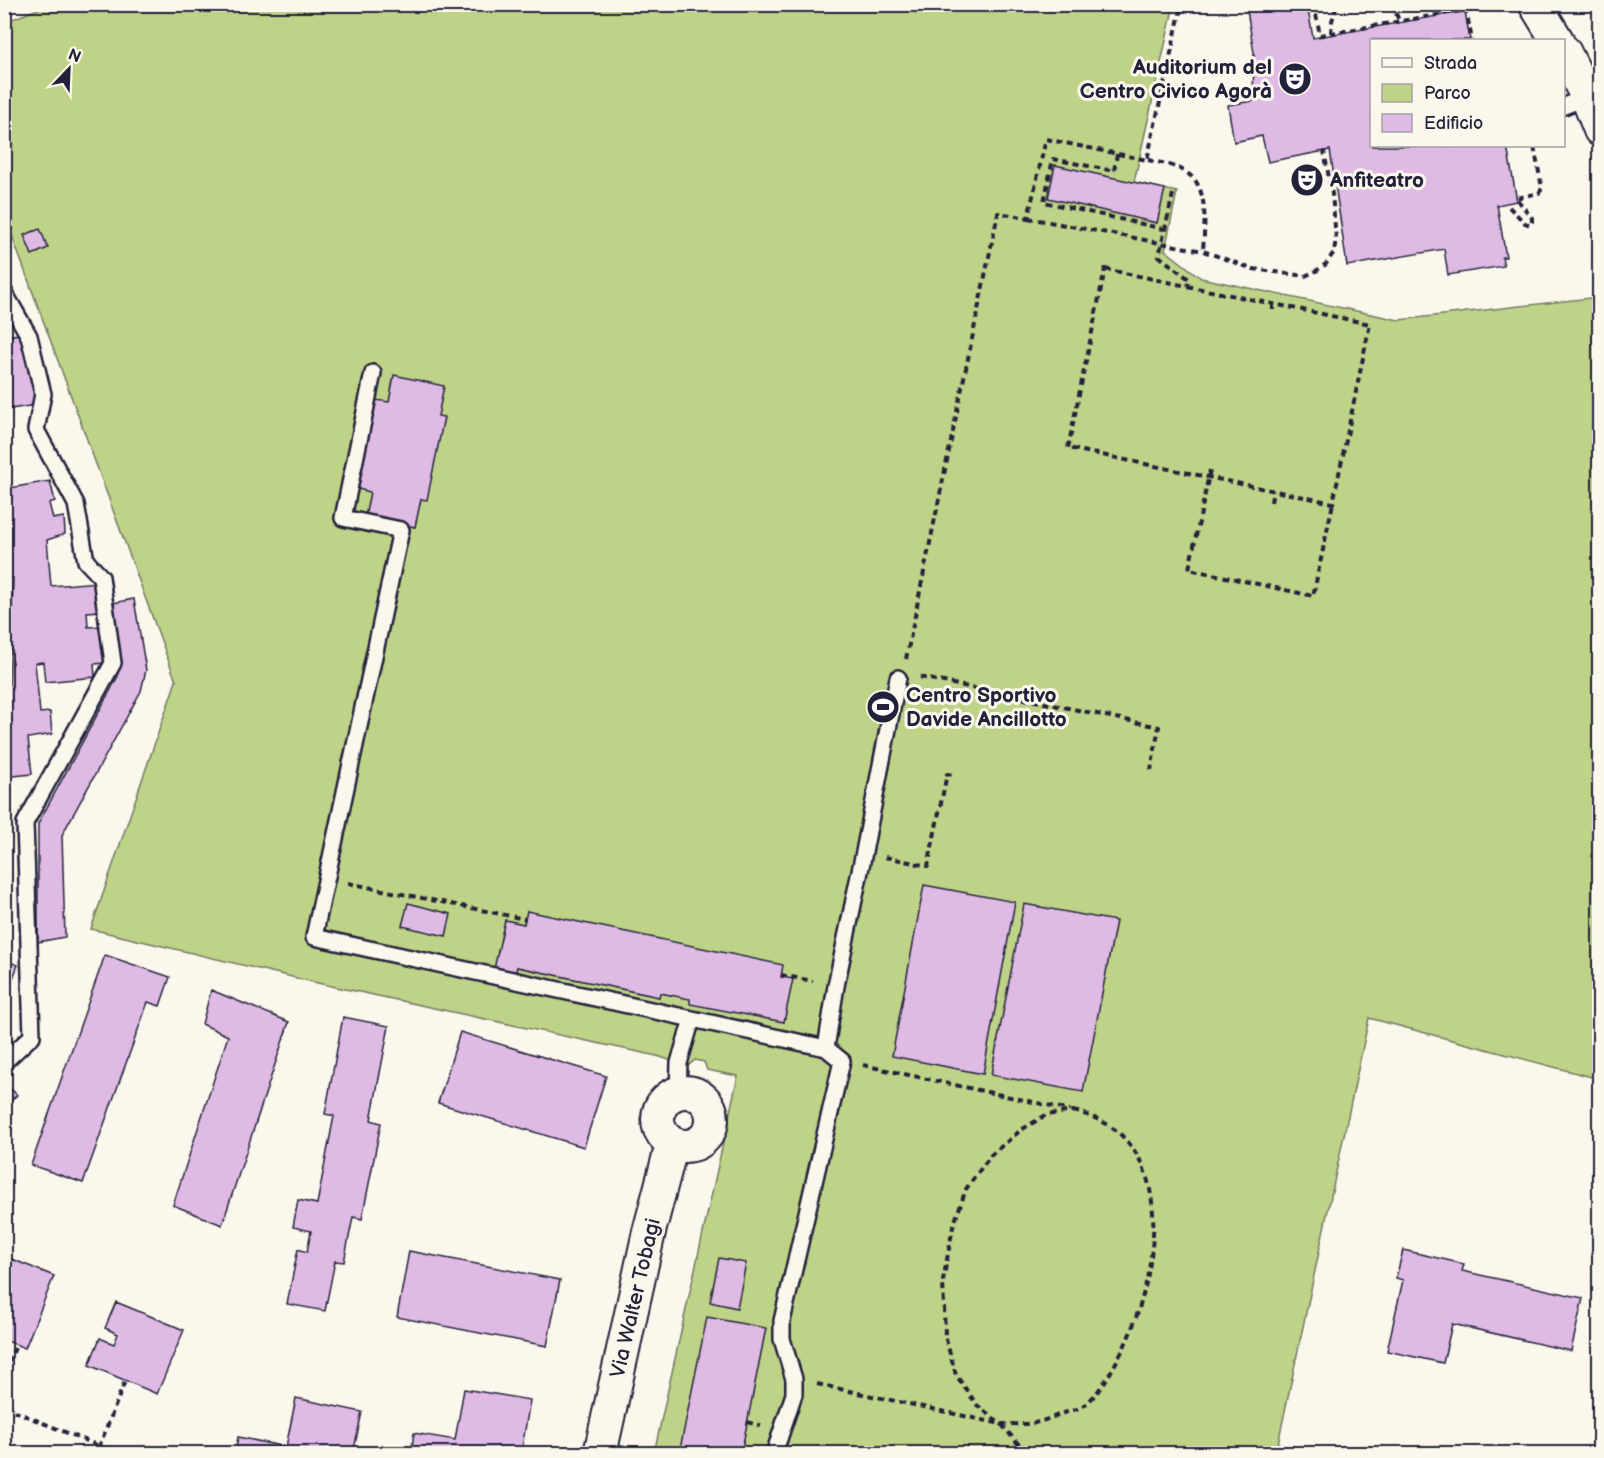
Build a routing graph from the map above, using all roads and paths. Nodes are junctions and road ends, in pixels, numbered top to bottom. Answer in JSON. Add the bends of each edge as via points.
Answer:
{"nodes":[{"id":1,"x":1182,"y":4,"type":"edge"},
{"id":2,"x":1314,"y":4,"type":"edge"},
{"id":3,"x":1337,"y":4,"type":"edge"},
{"id":4,"x":1391,"y":4,"type":"edge"},
{"id":5,"x":1535,"y":4,"type":"edge"},
{"id":6,"x":1400,"y":21,"type":"junction"},
{"id":7,"x":1332,"y":34,"type":"junction"},
{"id":8,"x":1472,"y":39,"type":"edge"},
{"id":9,"x":1556,"y":39,"type":"edge"},
{"id":10,"x":1565,"y":59,"type":"edge"},
{"id":11,"x":1575,"y":101,"type":"edge"},
{"id":12,"x":1599,"y":130,"type":"edge"},
{"id":13,"x":1534,"y":147,"type":"edge"},
{"id":14,"x":1324,"y":151,"type":"dead end"},
{"id":15,"x":1117,"y":154,"type":"junction"},
{"id":16,"x":1147,"y":160,"type":"junction"},
{"id":17,"x":1035,"y":186,"type":"junction"},
{"id":18,"x":1047,"y":189,"type":"junction"},
{"id":19,"x":1173,"y":194,"type":"dead end"},
{"id":20,"x":1509,"y":207,"type":"dead end"},
{"id":21,"x":1028,"y":218,"type":"junction"},
{"id":22,"x":1164,"y":229,"type":"junction"},
{"id":23,"x":1161,"y":244,"type":"junction"},
{"id":24,"x":1203,"y":251,"type":"junction"},
{"id":25,"x":1188,"y":286,"type":"junction"},
{"id":26,"x":4,"y":292,"type":"edge"},
{"id":27,"x":1274,"y":304,"type":"junction"},
{"id":28,"x":1273,"y":310,"type":"dead end"},
{"id":29,"x":373,"y":373,"type":"dead end"},
{"id":30,"x":1210,"y":470,"type":"dead end"},
{"id":31,"x":1208,"y":478,"type":"junction"},
{"id":32,"x":1273,"y":491,"type":"junction"},
{"id":33,"x":1271,"y":502,"type":"dead end"},
{"id":34,"x":1332,"y":503,"type":"junction"},
{"id":35,"x":900,"y":676,"type":"junction"},
{"id":36,"x":1151,"y":770,"type":"dead end"},
{"id":37,"x":953,"y":775,"type":"dead end"},
{"id":38,"x":864,"y":852,"type":"junction"},
{"id":39,"x":327,"y":878,"type":"junction"},
{"id":40,"x":525,"y":919,"type":"dead end"},
{"id":41,"x":781,"y":975,"type":"dead end"},
{"id":42,"x":836,"y":986,"type":"junction"},
{"id":43,"x":692,"y":1018,"type":"junction"},
{"id":44,"x":826,"y":1048,"type":"junction"},
{"id":45,"x":842,"y":1061,"type":"junction"},
{"id":46,"x":4,"y":1062,"type":"edge"},
{"id":47,"x":678,"y":1092,"type":"junction"},
{"id":48,"x":1073,"y":1111,"type":"junction"},
{"id":49,"x":672,"y":1144,"type":"junction"},
{"id":50,"x":15,"y":1348,"type":"dead end"},
{"id":51,"x":4,"y":1372,"type":"edge"},
{"id":52,"x":794,"y":1379,"type":"junction"},
{"id":53,"x":125,"y":1381,"type":"dead end"},
{"id":54,"x":4,"y":1407,"type":"edge"},
{"id":55,"x":1001,"y":1424,"type":"junction"},
{"id":56,"x":99,"y":1447,"type":"junction"},
{"id":57,"x":107,"y":1454,"type":"edge"},
{"id":58,"x":600,"y":1454,"type":"edge"},
{"id":59,"x":774,"y":1454,"type":"edge"},
{"id":60,"x":1027,"y":1454,"type":"edge"}],
"edges":[{"from":1,"to":16,"type":"path"},
{"from":2,"to":7,"type":"path","via":[[1320,35]]},
{"from":3,"to":7,"type":"path"},
{"from":4,"to":6,"type":"path"},
{"from":5,"to":9,"type":"street"},
{"from":6,"to":7,"type":"path"},
{"from":6,"to":8,"type":"path","via":[[1466,10]]},
{"from":10,"to":11,"type":"street"},
{"from":11,"to":12,"type":"street"},
{"from":13,"to":20,"type":"path","via":[[1542,188],[1539,193],[1516,198],[1532,218],[1530,225]]},
{"from":14,"to":24,"type":"path","via":[[1336,238],[1334,252],[1326,264],[1305,276],[1293,276],[1253,269]]},
{"from":15,"to":16,"type":"path"},
{"from":15,"to":17,"type":"path","via":[[1046,139]]},
{"from":15,"to":18,"type":"path","via":[[1114,171],[1053,159]]},
{"from":16,"to":24,"type":"path","via":[[1171,165],[1193,177],[1205,212]]},
{"from":17,"to":18,"type":"path"},
{"from":17,"to":21,"type":"path"},
{"from":18,"to":22,"type":"path","via":[[1044,202]]},
{"from":19,"to":22,"type":"path"},
{"from":21,"to":23,"type":"path"},
{"from":21,"to":35,"type":"path","via":[[998,213]]},
{"from":22,"to":23,"type":"path"},
{"from":23,"to":24,"type":"path"},
{"from":23,"to":25,"type":"path","via":[[1159,256],[1189,279]]},
{"from":25,"to":27,"type":"path"},
{"from":25,"to":31,"type":"path","via":[[1105,269],[1068,448]]},
{"from":26,"to":46,"type":"lane","via":[[29,336],[43,394],[36,430],[76,504],[86,561],[101,578],[113,663],[25,823],[32,1036]]},
{"from":27,"to":28,"type":"path"},
{"from":27,"to":34,"type":"path","via":[[1370,324]]},
{"from":29,"to":39,"type":"lane","via":[[343,518],[401,530]]},
{"from":30,"to":31,"type":"path"},
{"from":31,"to":32,"type":"path"},
{"from":31,"to":34,"type":"path","via":[[1188,569],[1313,596]]},
{"from":32,"to":33,"type":"path"},
{"from":32,"to":34,"type":"path"},
{"from":35,"to":36,"type":"path","via":[[1159,728]]},
{"from":35,"to":38,"type":"lane"},
{"from":37,"to":38,"type":"path","via":[[947,774],[928,866]]},
{"from":38,"to":42,"type":"lane"},
{"from":39,"to":40,"type":"path"},
{"from":39,"to":43,"type":"lane","via":[[314,937]]},
{"from":41,"to":42,"type":"path"},
{"from":42,"to":44,"type":"lane"},
{"from":43,"to":44,"type":"lane"},
{"from":43,"to":47,"type":"lane","via":[[679,1063]]},
{"from":44,"to":45,"type":"lane"},
{"from":45,"to":48,"type":"path"},
{"from":45,"to":52,"type":"lane","via":[[782,1320],[782,1339]]},
{"from":47,"to":49,"type":"street","via":[[669,1096],[658,1111],[659,1130]]},
{"from":47,"to":49,"type":"street","via":[[687,1091],[704,1100],[712,1124],[697,1143]]},
{"from":48,"to":55,"type":"path","via":[[1046,1115],[991,1155],[966,1189],[952,1227],[943,1281],[945,1336],[956,1375],[977,1405]]},
{"from":48,"to":55,"type":"path","via":[[1093,1115],[1118,1130],[1133,1148],[1147,1175],[1153,1209],[1153,1252],[1136,1322],[1104,1384],[1082,1407],[1037,1423]]},
{"from":49,"to":58,"type":"street","name":"Via Walter Tobagi"},
{"from":50,"to":51,"type":"path"},
{"from":52,"to":55,"type":"path"},
{"from":52,"to":59,"type":"lane","via":[[794,1394]]},
{"from":53,"to":56,"type":"path"},
{"from":54,"to":56,"type":"path"},
{"from":55,"to":60,"type":"path"},
{"from":56,"to":57,"type":"path","via":[[109,1450]]}]}
